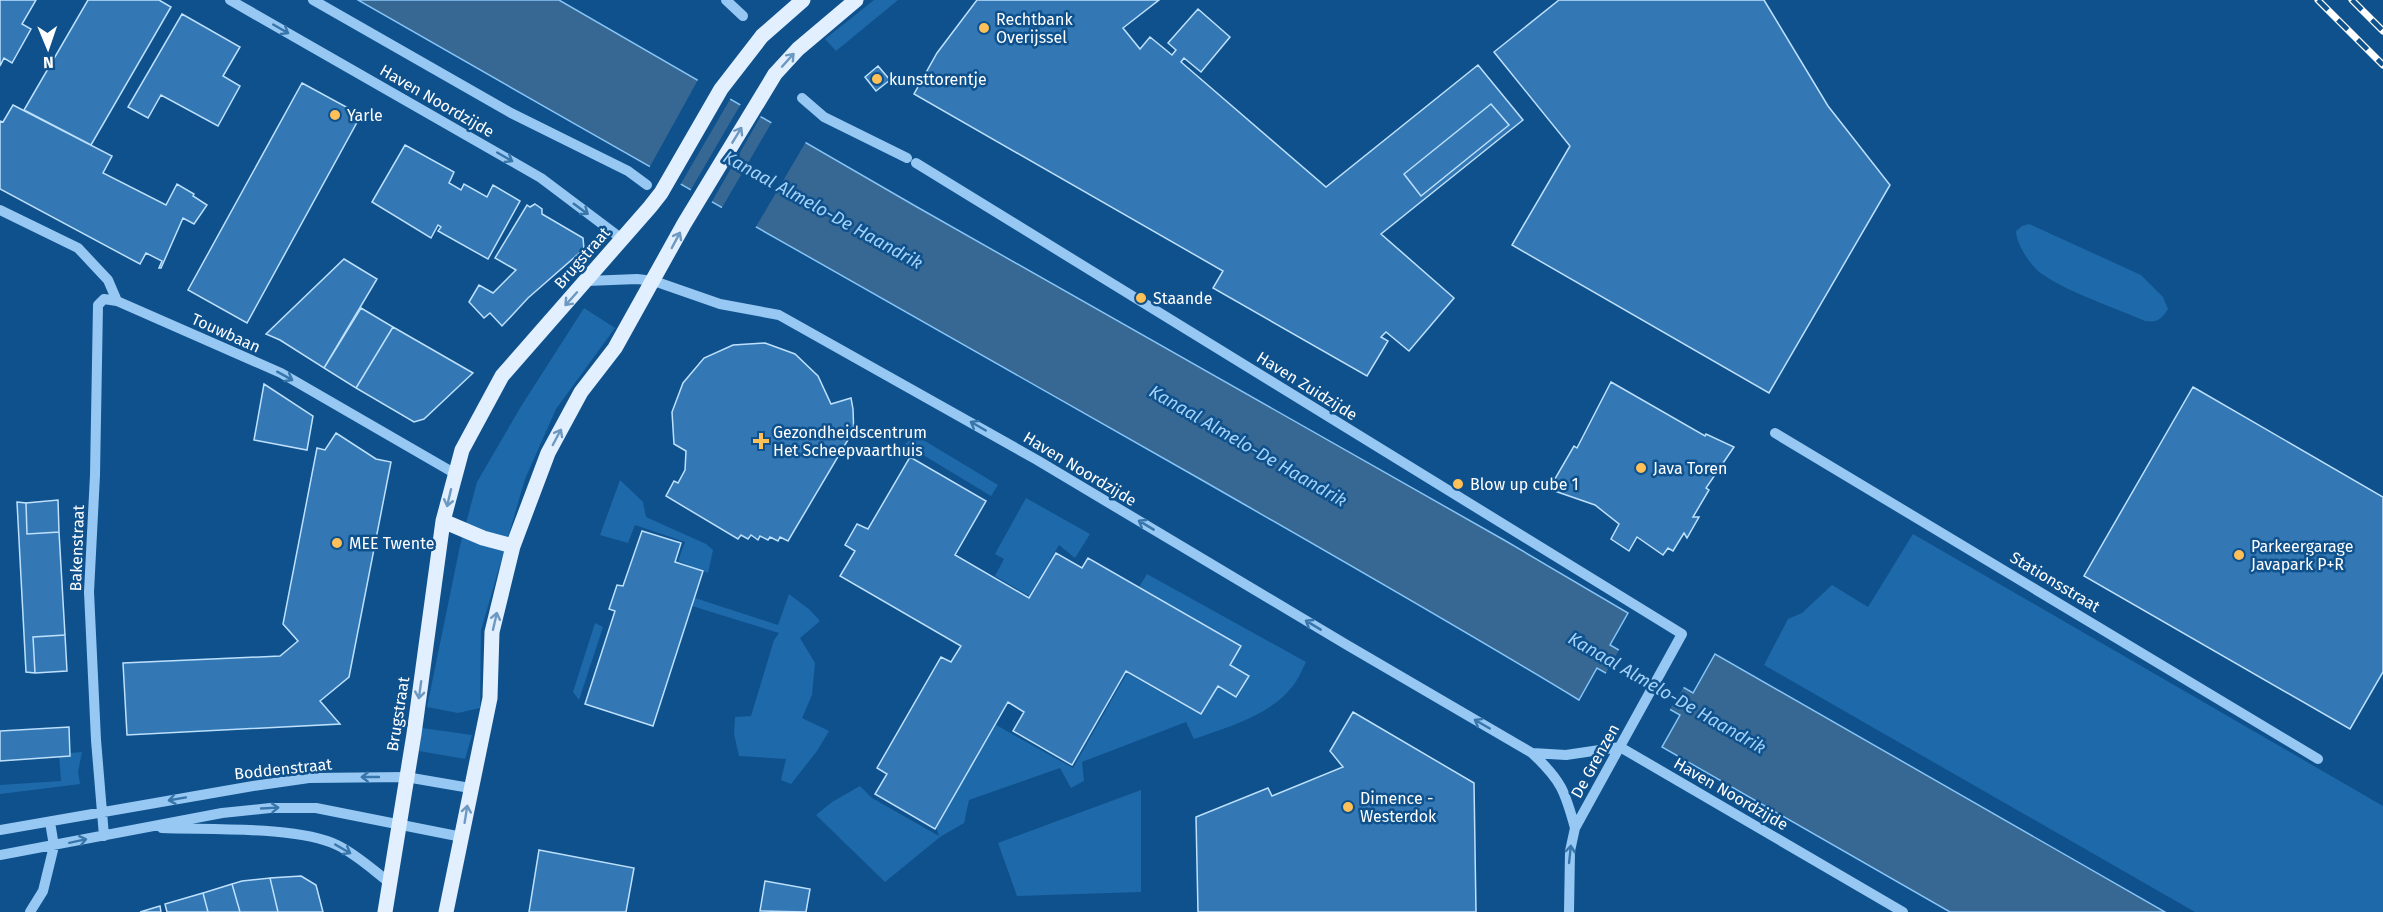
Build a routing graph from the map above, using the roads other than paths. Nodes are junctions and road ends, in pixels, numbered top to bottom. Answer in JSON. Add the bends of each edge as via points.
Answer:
{"nodes":[{"id":1,"x":230,"y":0,"type":"edge"},
{"id":2,"x":314,"y":0,"type":"edge"},
{"id":3,"x":726,"y":0,"type":"edge"},
{"id":4,"x":803,"y":0,"type":"edge"},
{"id":5,"x":856,"y":0,"type":"edge"},
{"id":6,"x":743,"y":16,"type":"dead end"},
{"id":7,"x":802,"y":98,"type":"dead end"},
{"id":8,"x":647,"y":185,"type":"dead end"},
{"id":9,"x":0,"y":210,"type":"edge"},
{"id":10,"x":622,"y":239,"type":"junction"},
{"id":11,"x":587,"y":281,"type":"junction"},
{"id":12,"x":654,"y":281,"type":"junction"},
{"id":13,"x":117,"y":301,"type":"junction"},
{"id":14,"x":1775,"y":433,"type":"dead end"},
{"id":15,"x":454,"y":473,"type":"junction"},
{"id":16,"x":443,"y":521,"type":"junction"},
{"id":17,"x":513,"y":546,"type":"junction"},
{"id":18,"x":1682,"y":634,"type":"joint"},
{"id":19,"x":1620,"y":747,"type":"junction"},
{"id":20,"x":1532,"y":753,"type":"junction"},
{"id":21,"x":2318,"y":759,"type":"dead end"},
{"id":22,"x":406,"y":777,"type":"junction"},
{"id":23,"x":470,"y":788,"type":"junction"},
{"id":24,"x":100,"y":813,"type":"junction"},
{"id":25,"x":50,"y":822,"type":"junction"},
{"id":26,"x":398,"y":824,"type":"junction"},
{"id":27,"x":141,"y":828,"type":"junction"},
{"id":28,"x":1575,"y":828,"type":"junction"},
{"id":29,"x":0,"y":830,"type":"edge"},
{"id":30,"x":104,"y":836,"type":"junction"},
{"id":31,"x":462,"y":837,"type":"junction"},
{"id":32,"x":54,"y":846,"type":"junction"},
{"id":33,"x":0,"y":855,"type":"edge"},
{"id":34,"x":390,"y":883,"type":"junction"},
{"id":35,"x":30,"y":912,"type":"edge"},
{"id":36,"x":385,"y":912,"type":"edge"},
{"id":37,"x":446,"y":912,"type":"edge"},
{"id":38,"x":1569,"y":912,"type":"edge"},
{"id":39,"x":1903,"y":912,"type":"edge"}],
"edges":[{"from":1,"to":10,"type":"street","name":"Haven Noordzijde","one_way":true,"via":[[541,178]]},
{"from":2,"to":8,"type":"street","name":"Haven Noordzijde","via":[[511,113],[628,171]]},
{"from":3,"to":6,"type":"street"},
{"from":4,"to":10,"type":"main road","name":"Brugstraat","via":[[762,36],[721,89],[650,207]]},
{"from":12,"to":5,"type":"main road","one_way":true,"via":[[775,74]]},
{"from":7,"to":18,"type":"street","name":"Haven Zuidzijde","via":[[824,117],[912,160]]},
{"from":9,"to":13,"type":"street","via":[[78,248],[108,280]]},
{"from":10,"to":11,"type":"main road","name":"Brugstraat"},
{"from":11,"to":12,"type":"street","name":"Haven Noordzijde"},
{"from":11,"to":15,"type":"main road","name":"Brugstraat","one_way":true,"via":[[502,376],[462,450]]},
{"from":17,"to":12,"type":"main road","one_way":true,"via":[[548,453],[581,392],[615,348]]},
{"from":20,"to":12,"type":"street","name":"Haven Noordzijde","one_way":true,"via":[[1037,460],[779,315],[720,304]]},
{"from":13,"to":15,"type":"street","name":"Touwbaan","one_way":true,"via":[[280,373]]},
{"from":13,"to":24,"type":"street","name":"Bakenstraat","via":[[104,299],[98,305],[89,592]]},
{"from":14,"to":21,"type":"street","name":"Stationsstraat"},
{"from":15,"to":16,"type":"main road","name":"Brugstraat","one_way":true},
{"from":16,"to":17,"type":"main road"},
{"from":16,"to":22,"type":"main road","name":"Brugstraat","one_way":true},
{"from":23,"to":17,"type":"main road","one_way":true,"via":[[490,698],[492,633]]},
{"from":18,"to":19,"type":"street","name":"De Grenzen"},
{"from":19,"to":20,"type":"street","name":"Haven Noordzijde","via":[[1566,755]]},
{"from":19,"to":28,"type":"street","name":"De Grenzen"},
{"from":19,"to":39,"type":"street","name":"Haven Noordzijde"},
{"from":20,"to":28,"type":"street","name":"Haven Noordzijde","via":[[1550,770],[1566,794]]},
{"from":22,"to":23,"type":"street","name":"Boddenstraat"},
{"from":22,"to":24,"type":"street","name":"Boddenstraat","one_way":true,"via":[[309,778]]},
{"from":22,"to":26,"type":"main road","name":"Brugstraat"},
{"from":31,"to":23,"type":"main road","one_way":true},
{"from":24,"to":25,"type":"street","name":"Boddenstraat"},
{"from":24,"to":30,"type":"street"},
{"from":25,"to":29,"type":"street","name":"Boddenstraat"},
{"from":25,"to":32,"type":"street"},
{"from":27,"to":26,"type":"street","one_way":true,"via":[[222,813],[316,807]]},
{"from":26,"to":31,"type":"street"},
{"from":26,"to":34,"type":"main road","name":"Brugstraat"},
{"from":27,"to":30,"type":"street"},
{"from":27,"to":34,"type":"street","one_way":true,"via":[[284,833],[323,840],[349,852]]},
{"from":38,"to":28,"type":"street","name":"De Grenzen","one_way":true,"via":[[1570,851]]},
{"from":32,"to":30,"type":"street","one_way":true},
{"from":31,"to":37,"type":"main road"},
{"from":32,"to":33,"type":"street"},
{"from":32,"to":35,"type":"street","via":[[43,891]]},
{"from":34,"to":36,"type":"main road","name":"Brugstraat"}]}
